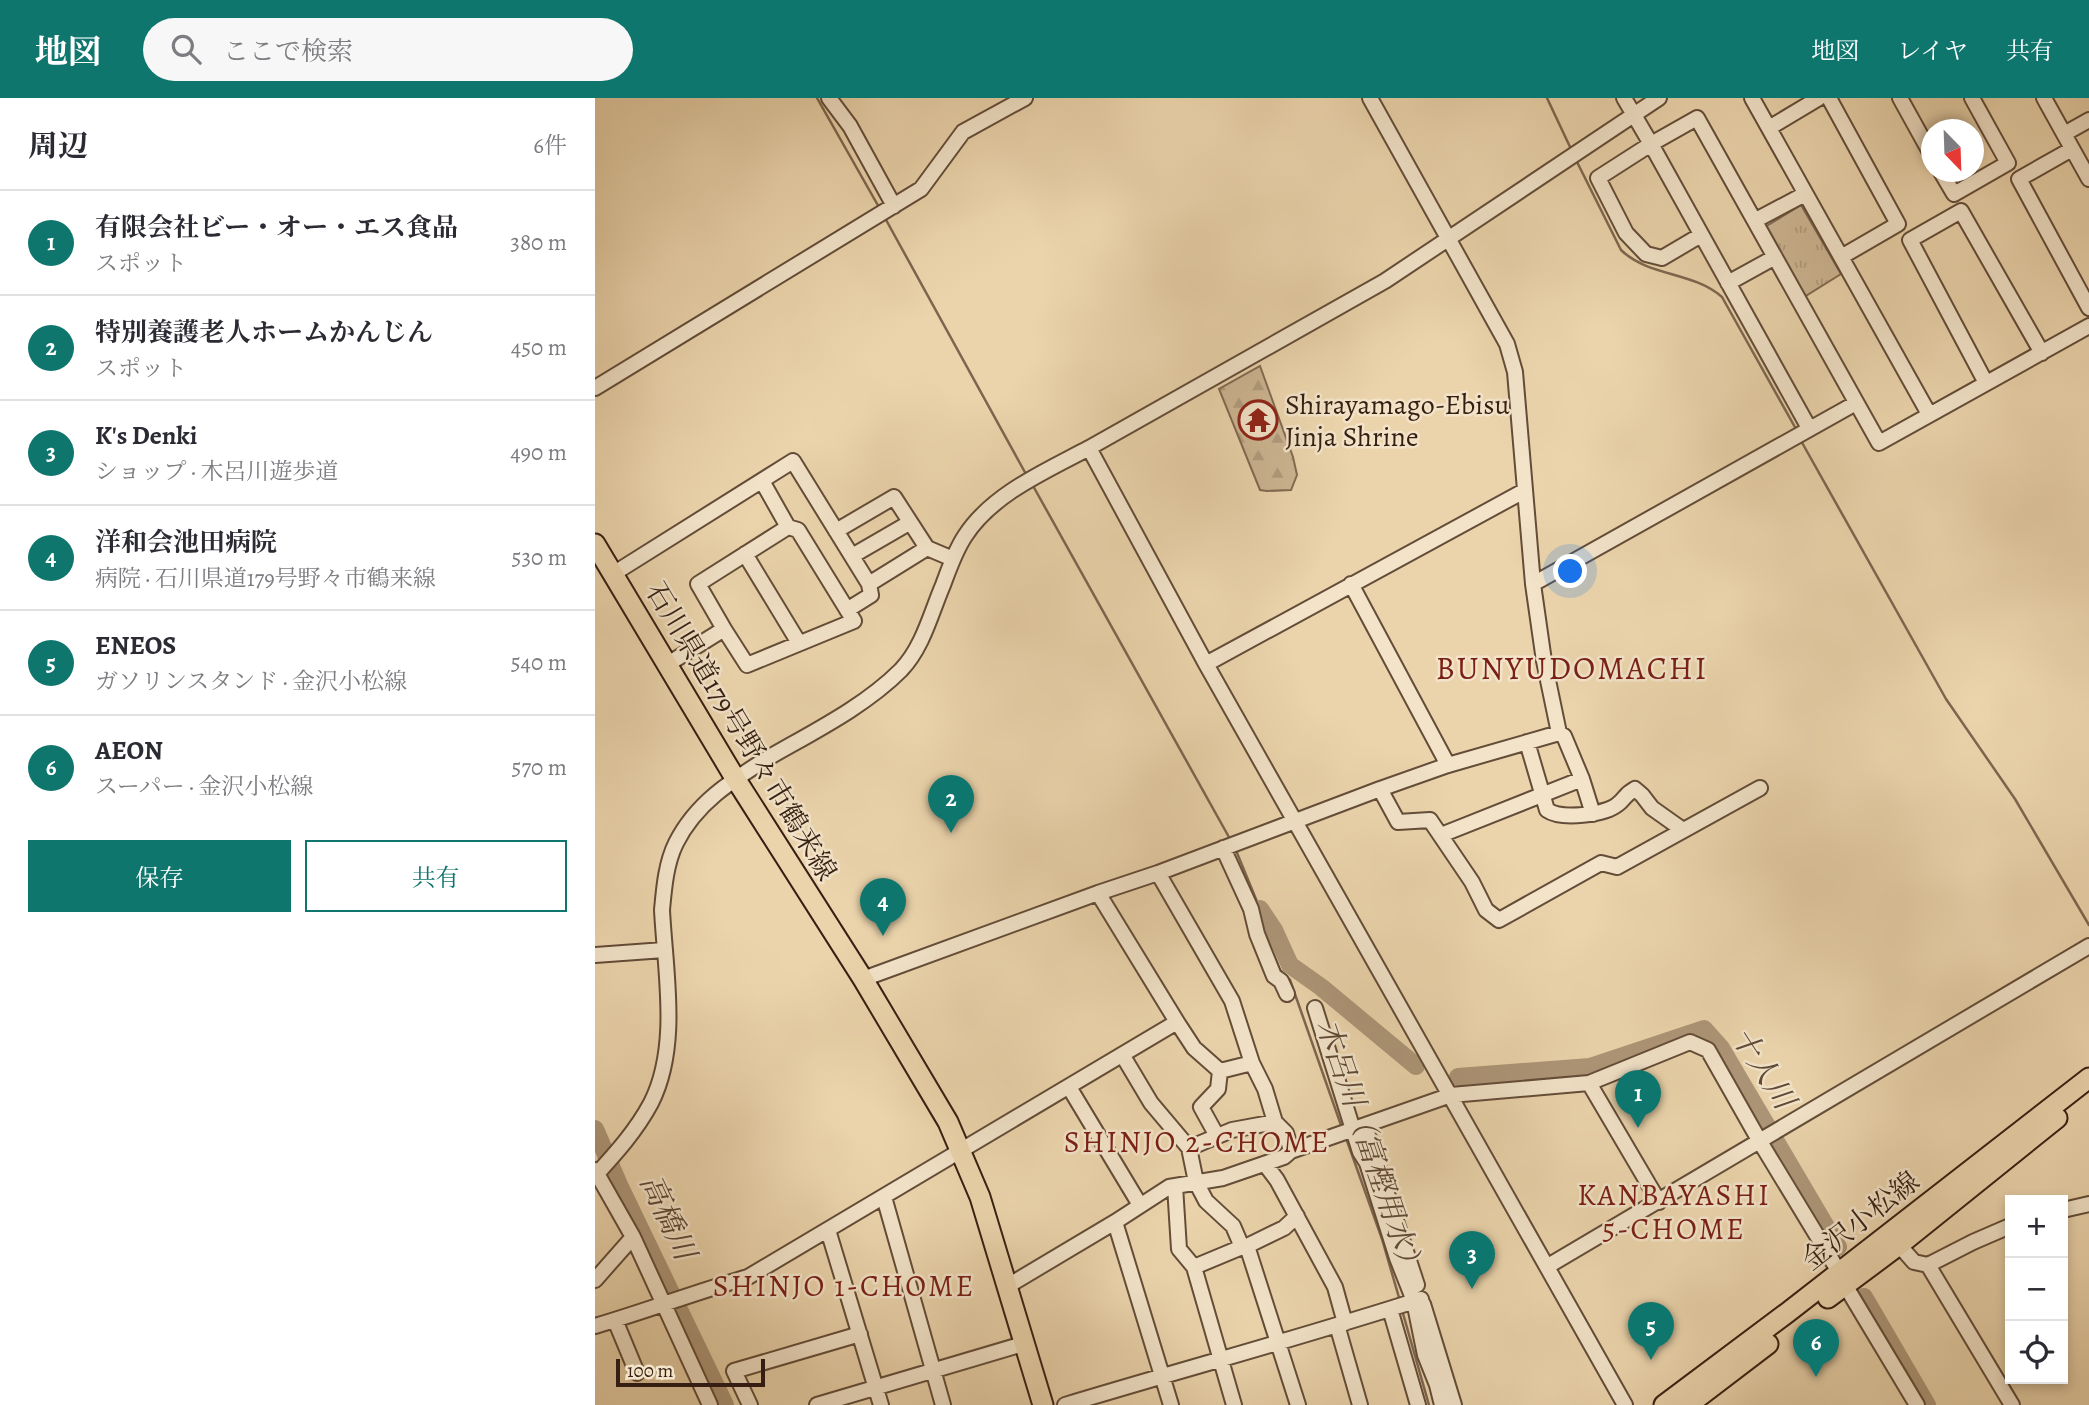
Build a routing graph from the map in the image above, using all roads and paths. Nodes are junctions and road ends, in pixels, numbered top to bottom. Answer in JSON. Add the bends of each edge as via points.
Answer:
{"nodes":[{"id":1,"x":829,"y":98,"type":"edge"},
{"id":2,"x":1025,"y":98,"type":"edge"},
{"id":3,"x":1370,"y":98,"type":"edge"},
{"id":4,"x":1624,"y":98,"type":"edge"},
{"id":5,"x":1659,"y":98,"type":"edge"},
{"id":6,"x":1752,"y":98,"type":"edge"},
{"id":7,"x":1819,"y":98,"type":"edge"},
{"id":8,"x":1829,"y":98,"type":"edge"},
{"id":9,"x":1900,"y":98,"type":"edge"},
{"id":10,"x":1972,"y":98,"type":"edge"},
{"id":11,"x":2044,"y":98,"type":"edge"},
{"id":12,"x":1633,"y":114,"type":"junction"},
{"id":13,"x":1984,"y":119,"type":"edge"},
{"id":14,"x":1984,"y":120,"type":"edge"},
{"id":15,"x":2089,"y":120,"type":"edge"},
{"id":16,"x":1769,"y":128,"type":"junction"},
{"id":17,"x":2064,"y":134,"type":"junction"},
{"id":18,"x":1921,"y":136,"type":"edge"},
{"id":19,"x":1651,"y":144,"type":"junction"},
{"id":20,"x":2072,"y":149,"type":"junction"},
{"id":21,"x":1984,"y":177,"type":"edge"},
{"id":22,"x":2089,"y":179,"type":"edge"},
{"id":23,"x":1947,"y":182,"type":"edge"},
{"id":24,"x":1975,"y":182,"type":"edge"},
{"id":25,"x":1805,"y":194,"type":"junction"},
{"id":26,"x":886,"y":210,"type":"junction"},
{"id":27,"x":1756,"y":220,"type":"junction"},
{"id":28,"x":1701,"y":235,"type":"junction"},
{"id":29,"x":1448,"y":238,"type":"junction"},
{"id":30,"x":1775,"y":257,"type":"junction"},
{"id":31,"x":1842,"y":257,"type":"junction"},
{"id":32,"x":1728,"y":283,"type":"junction"},
{"id":33,"x":2089,"y":308,"type":"edge"},
{"id":34,"x":2089,"y":326,"type":"edge"},
{"id":35,"x":2042,"y":353,"type":"junction"},
{"id":36,"x":1986,"y":383,"type":"junction"},
{"id":37,"x":595,"y":388,"type":"edge"},
{"id":38,"x":1856,"y":403,"type":"junction"},
{"id":39,"x":1929,"y":414,"type":"junction"},
{"id":40,"x":1802,"y":432,"type":"junction"},
{"id":41,"x":1089,"y":448,"type":"junction"},
{"id":42,"x":762,"y":481,"type":"junction"},
{"id":43,"x":1524,"y":491,"type":"junction"},
{"id":44,"x":909,"y":523,"type":"junction"},
{"id":45,"x":788,"y":527,"type":"junction"},
{"id":46,"x":836,"y":531,"type":"junction"},
{"id":47,"x":595,"y":544,"type":"edge"},
{"id":48,"x":927,"y":548,"type":"junction"},
{"id":49,"x":745,"y":554,"type":"junction"},
{"id":50,"x":852,"y":556,"type":"junction"},
{"id":51,"x":953,"y":559,"type":"junction"},
{"id":52,"x":613,"y":574,"type":"junction"},
{"id":53,"x":869,"y":584,"type":"junction"},
{"id":54,"x":1351,"y":584,"type":"junction"},
{"id":55,"x":1533,"y":584,"type":"junction"},
{"id":56,"x":847,"y":610,"type":"junction"},
{"id":57,"x":724,"y":629,"type":"junction"},
{"id":58,"x":799,"y":643,"type":"junction"},
{"id":59,"x":668,"y":664,"type":"junction"},
{"id":60,"x":1206,"y":664,"type":"junction"},
{"id":61,"x":1559,"y":733,"type":"junction"},
{"id":62,"x":1527,"y":742,"type":"junction"},
{"id":63,"x":1448,"y":765,"type":"junction"},
{"id":64,"x":735,"y":778,"type":"junction"},
{"id":65,"x":1582,"y":779,"type":"junction"},
{"id":66,"x":1760,"y":788,"type":"dead end"},
{"id":67,"x":1380,"y":789,"type":"junction"},
{"id":68,"x":1542,"y":794,"type":"junction"},
{"id":69,"x":1593,"y":814,"type":"junction"},
{"id":70,"x":1295,"y":820,"type":"junction"},
{"id":71,"x":1683,"y":830,"type":"junction"},
{"id":72,"x":1441,"y":835,"type":"junction"},
{"id":73,"x":1230,"y":845,"type":"junction"},
{"id":74,"x":1158,"y":873,"type":"junction"},
{"id":75,"x":1098,"y":893,"type":"junction"},
{"id":76,"x":2089,"y":946,"type":"edge"},
{"id":77,"x":664,"y":950,"type":"junction"},
{"id":78,"x":595,"y":955,"type":"edge"},
{"id":79,"x":863,"y":979,"type":"junction"},
{"id":80,"x":1287,"y":994,"type":"dead end"},
{"id":81,"x":1315,"y":1008,"type":"dead end"},
{"id":82,"x":1177,"y":1022,"type":"junction"},
{"id":83,"x":1123,"y":1056,"type":"junction"},
{"id":84,"x":1252,"y":1063,"type":"junction"},
{"id":85,"x":1220,"y":1071,"type":"junction"},
{"id":86,"x":2089,"y":1078,"type":"edge"},
{"id":87,"x":1589,"y":1083,"type":"junction"},
{"id":88,"x":1069,"y":1087,"type":"junction"},
{"id":89,"x":1451,"y":1095,"type":"junction"},
{"id":90,"x":2089,"y":1095,"type":"edge"},
{"id":91,"x":1275,"y":1122,"type":"junction"},
{"id":92,"x":1352,"y":1130,"type":"junction"},
{"id":93,"x":1767,"y":1135,"type":"junction"},
{"id":94,"x":1217,"y":1136,"type":"junction"},
{"id":95,"x":1189,"y":1148,"type":"junction"},
{"id":96,"x":1291,"y":1151,"type":"junction"},
{"id":97,"x":961,"y":1152,"type":"junction"},
{"id":98,"x":1265,"y":1164,"type":"junction"},
{"id":99,"x":598,"y":1171,"type":"edge"},
{"id":100,"x":1196,"y":1182,"type":"junction"},
{"id":101,"x":1175,"y":1186,"type":"junction"},
{"id":102,"x":884,"y":1198,"type":"junction"},
{"id":103,"x":1659,"y":1202,"type":"junction"},
{"id":104,"x":2089,"y":1204,"type":"edge"},
{"id":105,"x":1140,"y":1205,"type":"junction"},
{"id":106,"x":2068,"y":1209,"type":"edge"},
{"id":107,"x":1297,"y":1216,"type":"junction"},
{"id":108,"x":1115,"y":1222,"type":"junction"},
{"id":109,"x":2005,"y":1228,"type":"edge"},
{"id":110,"x":828,"y":1230,"type":"junction"},
{"id":111,"x":633,"y":1237,"type":"junction"},
{"id":112,"x":1899,"y":1245,"type":"junction"},
{"id":113,"x":1244,"y":1246,"type":"junction"},
{"id":114,"x":1928,"y":1265,"type":"junction"},
{"id":115,"x":1548,"y":1266,"type":"junction"},
{"id":116,"x":1194,"y":1267,"type":"junction"},
{"id":117,"x":1842,"y":1279,"type":"junction"},
{"id":118,"x":595,"y":1280,"type":"edge"},
{"id":119,"x":1006,"y":1287,"type":"junction"},
{"id":120,"x":665,"y":1304,"type":"junction"},
{"id":121,"x":1406,"y":1304,"type":"junction"},
{"id":122,"x":615,"y":1320,"type":"junction"},
{"id":123,"x":1341,"y":1324,"type":"junction"},
{"id":124,"x":595,"y":1326,"type":"edge"},
{"id":125,"x":860,"y":1334,"type":"junction"},
{"id":126,"x":1023,"y":1344,"type":"junction"},
{"id":127,"x":1280,"y":1344,"type":"junction"},
{"id":128,"x":1221,"y":1360,"type":"junction"},
{"id":129,"x":933,"y":1372,"type":"junction"},
{"id":130,"x":637,"y":1373,"type":"dead end"},
{"id":131,"x":1162,"y":1376,"type":"junction"},
{"id":132,"x":877,"y":1388,"type":"junction"},
{"id":133,"x":710,"y":1405,"type":"edge"},
{"id":134,"x":750,"y":1405,"type":"edge"},
{"id":135,"x":817,"y":1405,"type":"edge"},
{"id":136,"x":881,"y":1405,"type":"edge"},
{"id":137,"x":943,"y":1405,"type":"edge"},
{"id":138,"x":1043,"y":1405,"type":"edge"},
{"id":139,"x":1065,"y":1405,"type":"edge"},
{"id":140,"x":1171,"y":1405,"type":"edge"},
{"id":141,"x":1234,"y":1405,"type":"edge"},
{"id":142,"x":1298,"y":1405,"type":"edge"},
{"id":143,"x":1360,"y":1405,"type":"edge"},
{"id":144,"x":1418,"y":1405,"type":"edge"},
{"id":145,"x":1442,"y":1405,"type":"edge"},
{"id":146,"x":1454,"y":1405,"type":"edge"},
{"id":147,"x":1625,"y":1405,"type":"edge"},
{"id":148,"x":1664,"y":1405,"type":"edge"},
{"id":149,"x":1688,"y":1405,"type":"edge"},
{"id":150,"x":1917,"y":1405,"type":"edge"},
{"id":151,"x":2012,"y":1405,"type":"edge"}],
"edges":[{"from":1,"to":26,"type":"street","via":[[850,126]]},
{"from":2,"to":26,"type":"street","via":[[963,132],[921,189]]},
{"from":3,"to":29,"type":"street"},
{"from":4,"to":12,"type":"street"},
{"from":5,"to":12,"type":"street"},
{"from":6,"to":16,"type":"street"},
{"from":7,"to":16,"type":"street"},
{"from":8,"to":31,"type":"street","via":[[1898,225]]},
{"from":9,"to":18,"type":"street"},
{"from":10,"to":13,"type":"street"},
{"from":11,"to":17,"type":"street"},
{"from":12,"to":19,"type":"street"},
{"from":12,"to":29,"type":"street"},
{"from":14,"to":21,"type":"street","via":[[2008,163]]},
{"from":15,"to":17,"type":"street"},
{"from":16,"to":25,"type":"street"},
{"from":17,"to":20,"type":"street"},
{"from":19,"to":27,"type":"street","via":[[1697,118]]},
{"from":19,"to":28,"type":"street"},
{"from":19,"to":28,"type":"street","via":[[1598,178],[1626,233],[1646,254],[1662,258]]},
{"from":20,"to":22,"type":"street"},
{"from":20,"to":33,"type":"street","via":[[2019,179]]},
{"from":23,"to":24,"type":"street","via":[[1954,194]]},
{"from":25,"to":27,"type":"street"},
{"from":25,"to":31,"type":"street"},
{"from":26,"to":37,"type":"street"},
{"from":27,"to":30,"type":"street"},
{"from":28,"to":32,"type":"street"},
{"from":29,"to":41,"type":"street","via":[[1385,281]]},
{"from":29,"to":43,"type":"street","via":[[1507,344],[1515,372]]},
{"from":30,"to":32,"type":"street"},
{"from":30,"to":38,"type":"street"},
{"from":31,"to":39,"type":"street"},
{"from":32,"to":40,"type":"street"},
{"from":34,"to":35,"type":"street"},
{"from":35,"to":36,"type":"street"},
{"from":35,"to":36,"type":"street","via":[[1961,211],[1910,240]]},
{"from":36,"to":39,"type":"street"},
{"from":38,"to":39,"type":"street","via":[[1879,443]]},
{"from":38,"to":40,"type":"street"},
{"from":40,"to":55,"type":"street"},
{"from":41,"to":51,"type":"street","via":[[1037,475],[985,512]]},
{"from":41,"to":60,"type":"street"},
{"from":42,"to":45,"type":"street"},
{"from":42,"to":46,"type":"street","via":[[793,461]]},
{"from":42,"to":52,"type":"street"},
{"from":43,"to":54,"type":"street"},
{"from":43,"to":55,"type":"street"},
{"from":44,"to":46,"type":"street","via":[[894,497]]},
{"from":44,"to":48,"type":"street"},
{"from":44,"to":50,"type":"street"},
{"from":45,"to":49,"type":"street"},
{"from":45,"to":56,"type":"street","via":[[798,530]]},
{"from":46,"to":50,"type":"street"},
{"from":47,"to":52,"type":"main road","name":"石川県道179号野々市鶴来線"},
{"from":48,"to":51,"type":"street"},
{"from":48,"to":53,"type":"street"},
{"from":49,"to":57,"type":"street","via":[[698,584]]},
{"from":49,"to":58,"type":"street"},
{"from":50,"to":53,"type":"street"},
{"from":51,"to":64,"type":"street","via":[[919,644],[902,668],[848,711]]},
{"from":52,"to":59,"type":"main road","name":"石川県道179号野々市鶴来線"},
{"from":53,"to":56,"type":"street","via":[[871,595]]},
{"from":54,"to":60,"type":"street"},
{"from":54,"to":63,"type":"street"},
{"from":55,"to":61,"type":"street"},
{"from":56,"to":58,"type":"street","via":[[854,621]]},
{"from":57,"to":58,"type":"street","via":[[747,665]]},
{"from":57,"to":59,"type":"street"},
{"from":59,"to":64,"type":"main road","name":"石川県道179号野々市鶴来線"},
{"from":60,"to":70,"type":"street"},
{"from":61,"to":62,"type":"street"},
{"from":61,"to":65,"type":"street"},
{"from":62,"to":63,"type":"street"},
{"from":62,"to":68,"type":"street"},
{"from":63,"to":67,"type":"street"},
{"from":64,"to":77,"type":"street","via":[[711,796],[675,845],[664,892]]},
{"from":64,"to":79,"type":"main road","name":"石川県道179号野々市鶴来線"},
{"from":65,"to":68,"type":"street"},
{"from":65,"to":69,"type":"street"},
{"from":66,"to":71,"type":"street"},
{"from":67,"to":70,"type":"street"},
{"from":67,"to":72,"type":"street","via":[[1398,822],[1430,820]]},
{"from":68,"to":69,"type":"street","via":[[1553,814]]},
{"from":68,"to":72,"type":"street"},
{"from":69,"to":71,"type":"street","via":[[1618,804],[1635,789]]},
{"from":70,"to":73,"type":"street"},
{"from":70,"to":89,"type":"street"},
{"from":71,"to":72,"type":"street","via":[[1617,867],[1601,863],[1499,920],[1486,910]]},
{"from":73,"to":74,"type":"street"},
{"from":73,"to":80,"type":"street","via":[[1257,934],[1274,976]]},
{"from":74,"to":75,"type":"street"},
{"from":74,"to":84,"type":"street","via":[[1232,1001]]},
{"from":75,"to":79,"type":"street"},
{"from":75,"to":82,"type":"street"},
{"from":76,"to":93,"type":"street"},
{"from":77,"to":78,"type":"street"},
{"from":77,"to":99,"type":"street","via":[[666,1054],[651,1102],[636,1128]]},
{"from":79,"to":97,"type":"main road","name":"石川県道179号野々市鶴来線"},
{"from":81,"to":92,"type":"street"},
{"from":82,"to":83,"type":"street"},
{"from":82,"to":85,"type":"street","via":[[1194,1048]]},
{"from":83,"to":88,"type":"street"},
{"from":83,"to":95,"type":"street","via":[[1150,1104]]},
{"from":84,"to":85,"type":"street"},
{"from":84,"to":91,"type":"street"},
{"from":85,"to":94,"type":"street","via":[[1218,1089],[1201,1107]]},
{"from":86,"to":117,"type":"main road","name":"金沢小松線"},
{"from":87,"to":89,"type":"street"},
{"from":87,"to":93,"type":"street","via":[[1690,1042],[1708,1050]]},
{"from":87,"to":103,"type":"street"},
{"from":88,"to":97,"type":"street"},
{"from":88,"to":105,"type":"street"},
{"from":89,"to":92,"type":"street"},
{"from":89,"to":115,"type":"street"},
{"from":90,"to":112,"type":"main road","name":"金沢小松線"},
{"from":91,"to":94,"type":"street"},
{"from":91,"to":96,"type":"street","via":[[1286,1133]]},
{"from":92,"to":96,"type":"street"},
{"from":92,"to":121,"type":"street"},
{"from":93,"to":103,"type":"street"},
{"from":93,"to":117,"type":"street"},
{"from":94,"to":95,"type":"street"},
{"from":95,"to":100,"type":"street"},
{"from":96,"to":98,"type":"street"},
{"from":97,"to":102,"type":"street"},
{"from":97,"to":119,"type":"main road","name":"石川県道179号野々市鶴来線"},
{"from":98,"to":100,"type":"street"},
{"from":98,"to":107,"type":"street"},
{"from":99,"to":111,"type":"street"},
{"from":100,"to":101,"type":"street"},
{"from":100,"to":113,"type":"street"},
{"from":101,"to":105,"type":"street"},
{"from":101,"to":116,"type":"street","via":[[1179,1249]]},
{"from":102,"to":110,"type":"street"},
{"from":102,"to":129,"type":"street"},
{"from":103,"to":115,"type":"street"},
{"from":104,"to":106,"type":"street"},
{"from":105,"to":108,"type":"street"},
{"from":107,"to":113,"type":"street","via":[[1284,1228]]},
{"from":107,"to":123,"type":"street","via":[[1335,1287]]},
{"from":108,"to":119,"type":"street"},
{"from":108,"to":131,"type":"street"},
{"from":109,"to":114,"type":"street"},
{"from":110,"to":120,"type":"street","via":[[748,1277]]},
{"from":110,"to":125,"type":"street"},
{"from":111,"to":118,"type":"street"},
{"from":111,"to":120,"type":"street"},
{"from":112,"to":114,"type":"street","via":[[1913,1262]]},
{"from":112,"to":117,"type":"main road","name":"金沢小松線"},
{"from":113,"to":116,"type":"street"},
{"from":113,"to":127,"type":"street"},
{"from":114,"to":151,"type":"street"},
{"from":115,"to":147,"type":"street"},
{"from":116,"to":128,"type":"street"},
{"from":117,"to":148,"type":"main road","name":"金沢小松線"},
{"from":117,"to":149,"type":"main road","name":"金沢小松線"},
{"from":117,"to":150,"type":"street"},
{"from":119,"to":126,"type":"main road","name":"石川県道179号野々市鶴来線"},
{"from":120,"to":122,"type":"street"},
{"from":120,"to":133,"type":"street"},
{"from":121,"to":123,"type":"street"},
{"from":121,"to":144,"type":"street"},
{"from":121,"to":145,"type":"street"},
{"from":121,"to":146,"type":"street"},
{"from":122,"to":124,"type":"street"},
{"from":122,"to":130,"type":"street"},
{"from":123,"to":127,"type":"street"},
{"from":123,"to":143,"type":"street"},
{"from":125,"to":132,"type":"street"},
{"from":125,"to":134,"type":"street","via":[[734,1371]]},
{"from":126,"to":129,"type":"street"},
{"from":126,"to":138,"type":"main road","name":"石川県道179号野々市鶴来線"},
{"from":127,"to":128,"type":"street"},
{"from":127,"to":142,"type":"street"},
{"from":128,"to":131,"type":"street"},
{"from":128,"to":141,"type":"street"},
{"from":129,"to":132,"type":"street"},
{"from":129,"to":137,"type":"street"},
{"from":131,"to":139,"type":"street"},
{"from":131,"to":140,"type":"street"},
{"from":132,"to":135,"type":"street"},
{"from":132,"to":136,"type":"street"}]}
